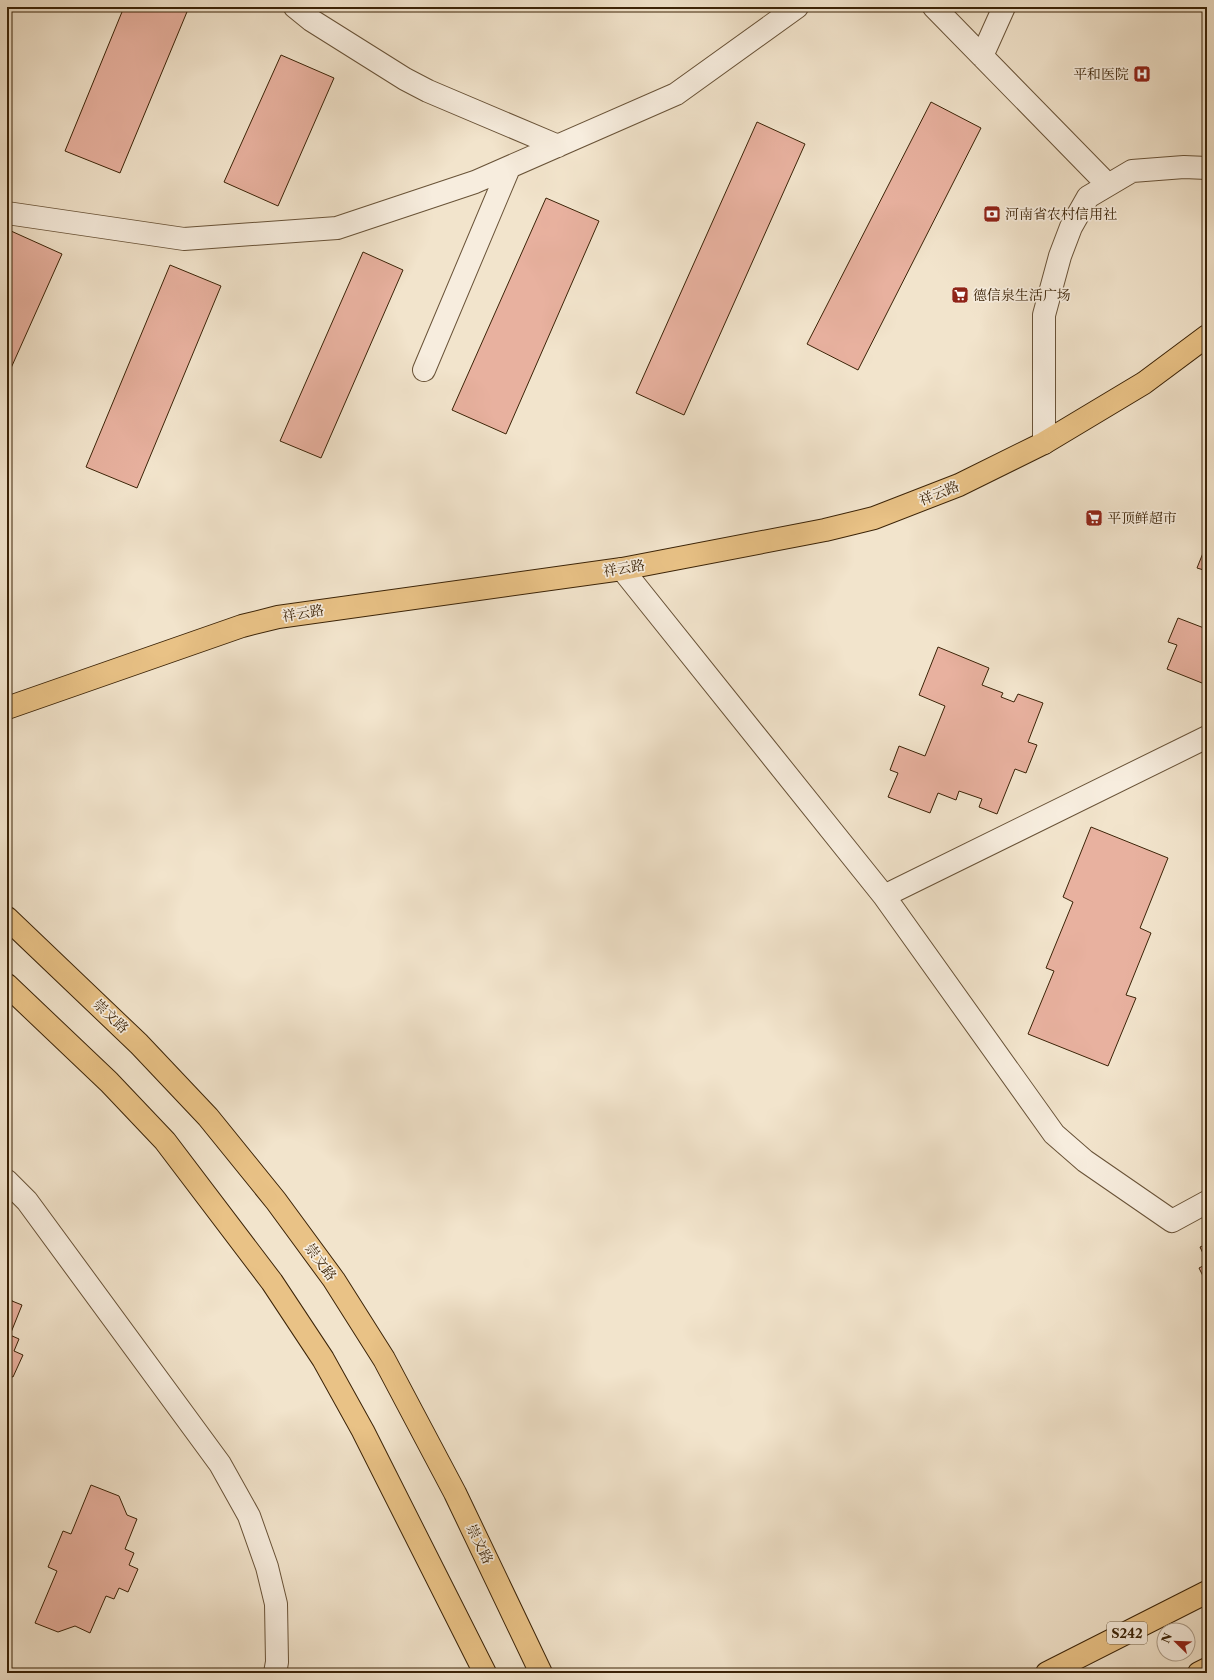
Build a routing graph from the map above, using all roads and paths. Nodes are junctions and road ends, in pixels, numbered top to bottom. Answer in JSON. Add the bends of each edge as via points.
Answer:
{"nodes":[{"id":1,"x":295,"y":7,"type":"edge"},
{"id":2,"x":797,"y":7,"type":"edge"},
{"id":3,"x":934,"y":7,"type":"edge"},
{"id":4,"x":1004,"y":7,"type":"edge"},
{"id":5,"x":982,"y":56,"type":"junction"},
{"id":6,"x":558,"y":146,"type":"junction"},
{"id":7,"x":509,"y":168,"type":"junction"},
{"id":8,"x":1207,"y":168,"type":"edge"},
{"id":9,"x":1108,"y":185,"type":"junction"},
{"id":10,"x":7,"y":213,"type":"edge"},
{"id":11,"x":1207,"y":336,"type":"edge"},
{"id":12,"x":424,"y":370,"type":"dead end"},
{"id":13,"x":1044,"y":443,"type":"junction"},
{"id":14,"x":622,"y":569,"type":"junction"},
{"id":15,"x":7,"y":708,"type":"edge"},
{"id":16,"x":1207,"y":737,"type":"edge"},
{"id":17,"x":884,"y":896,"type":"junction"},
{"id":18,"x":7,"y":918,"type":"edge"},
{"id":19,"x":7,"y":986,"type":"edge"},
{"id":20,"x":7,"y":1181,"type":"edge"},
{"id":21,"x":1207,"y":1202,"type":"edge"},
{"id":22,"x":1207,"y":1592,"type":"edge"},
{"id":23,"x":1207,"y":1669,"type":"edge"},
{"id":24,"x":275,"y":1673,"type":"edge"},
{"id":25,"x":485,"y":1673,"type":"edge"},
{"id":26,"x":542,"y":1673,"type":"edge"},
{"id":27,"x":1047,"y":1673,"type":"edge"},
{"id":28,"x":1199,"y":1673,"type":"edge"}],
"edges":[{"from":1,"to":6,"type":"street","via":[[311,20],[405,79]]},
{"from":2,"to":6,"type":"street","via":[[676,94]]},
{"from":3,"to":5,"type":"street"},
{"from":4,"to":5,"type":"street"},
{"from":5,"to":9,"type":"street"},
{"from":6,"to":7,"type":"street"},
{"from":7,"to":10,"type":"street","via":[[475,182],[337,228],[184,239]]},
{"from":7,"to":12,"type":"street"},
{"from":8,"to":9,"type":"street","via":[[1132,171]]},
{"from":9,"to":13,"type":"street","via":[[1088,197],[1071,227],[1060,256],[1044,315]]},
{"from":11,"to":13,"type":"main road","name":"祥云路","via":[[1144,383]]},
{"from":13,"to":14,"type":"main road","name":"祥云路","via":[[960,485],[874,518],[826,530]]},
{"from":14,"to":15,"type":"main road","name":"祥云路","via":[[278,617],[235,628]]},
{"from":14,"to":17,"type":"street"},
{"from":16,"to":17,"type":"street"},
{"from":17,"to":21,"type":"street","via":[[1054,1134],[1085,1160],[1172,1221]]},
{"from":18,"to":26,"type":"main road","name":"崇文路","via":[[139,1044],[208,1117],[334,1280],[384,1359],[455,1493]]},
{"from":19,"to":25,"type":"main road","via":[[109,1082],[164,1141],[272,1282],[323,1359],[363,1431]]},
{"from":20,"to":24,"type":"street","via":[[27,1201],[220,1464],[249,1516],[276,1604]]},
{"from":22,"to":27,"type":"main road","number":"S242"},
{"from":23,"to":28,"type":"main road"}]}
